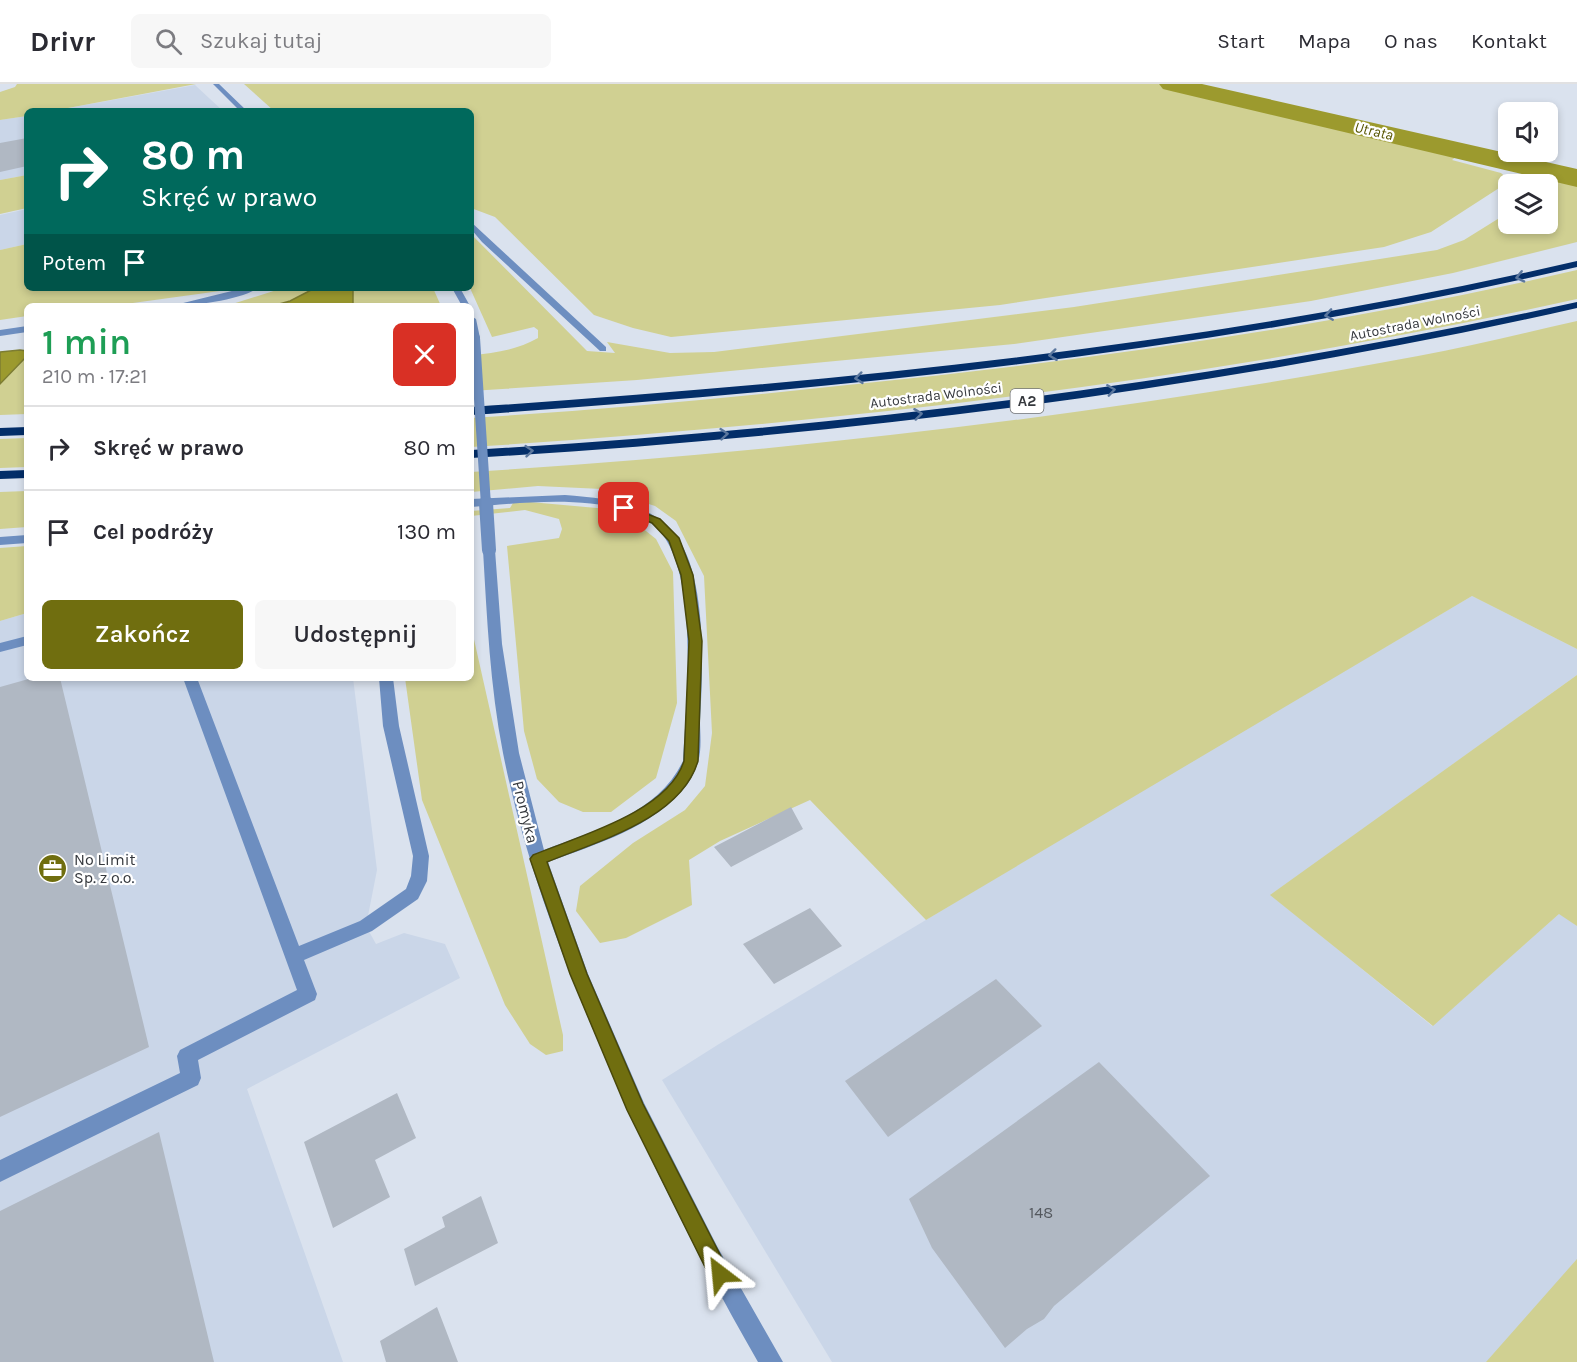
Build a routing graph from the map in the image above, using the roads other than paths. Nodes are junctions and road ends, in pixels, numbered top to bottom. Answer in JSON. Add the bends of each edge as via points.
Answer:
{"nodes":[{"id":1,"x":216,"y":84,"type":"edge"},
{"id":2,"x":240,"y":108,"type":"edge"},
{"id":3,"x":474,"y":227,"type":"edge"},
{"id":4,"x":1577,"y":264,"type":"edge"},
{"id":5,"x":243,"y":291,"type":"edge"},
{"id":6,"x":191,"y":303,"type":"edge"},
{"id":7,"x":1577,"y":305,"type":"edge"},
{"id":8,"x":24,"y":329,"type":"edge"},
{"id":9,"x":0,"y":333,"type":"edge"},
{"id":10,"x":474,"y":333,"type":"edge"},
{"id":11,"x":603,"y":349,"type":"dead end"},
{"id":12,"x":474,"y":411,"type":"edge"},
{"id":13,"x":24,"y":431,"type":"edge"},
{"id":14,"x":0,"y":432,"type":"edge"},
{"id":15,"x":474,"y":454,"type":"edge"},
{"id":16,"x":24,"y":474,"type":"edge"},
{"id":17,"x":0,"y":475,"type":"edge"},
{"id":18,"x":474,"y":503,"type":"edge"},
{"id":19,"x":24,"y":539,"type":"edge"},
{"id":20,"x":0,"y":541,"type":"edge"},
{"id":21,"x":24,"y":641,"type":"edge"},
{"id":22,"x":0,"y":648,"type":"edge"},
{"id":23,"x":191,"y":681,"type":"edge"},
{"id":24,"x":386,"y":681,"type":"edge"},
{"id":25,"x":538,"y":859,"type":"junction"},
{"id":26,"x":294,"y":956,"type":"junction"},
{"id":27,"x":0,"y":1172,"type":"edge"},
{"id":28,"x":771,"y":1362,"type":"edge"}],
"edges":[{"from":1,"to":2,"type":"street"},
{"from":3,"to":11,"type":"street"},
{"from":4,"to":12,"type":"highway","name":"Autostrada Wolności","one_way":true,"via":[[1378,307],[1177,339],[924,372]]},
{"from":5,"to":6,"type":"street"},
{"from":15,"to":7,"type":"highway","name":"Autostrada Wolności","number":"A2","one_way":true,"via":[[779,429],[1058,397],[1338,354]]},
{"from":8,"to":9,"type":"street"},
{"from":10,"to":25,"type":"street","name":"Promyka","bridge":true,"via":[[495,644],[511,753]]},
{"from":13,"to":14,"type":"highway"},
{"from":16,"to":17,"type":"highway"},
{"from":18,"to":25,"type":"street","via":[[578,499],[624,508],[656,521],[675,540],[687,575],[696,641],[691,761],[687,774],[655,808]]},
{"from":19,"to":20,"type":"street"},
{"from":21,"to":22,"type":"street"},
{"from":23,"to":26,"type":"street"},
{"from":24,"to":26,"type":"street","via":[[391,726],[421,856],[417,888],[366,926]]},
{"from":25,"to":28,"type":"street","name":"Promyka","via":[[579,974],[637,1110],[710,1256]]},
{"from":26,"to":27,"type":"street","via":[[309,994],[187,1056],[191,1078]]}]}
